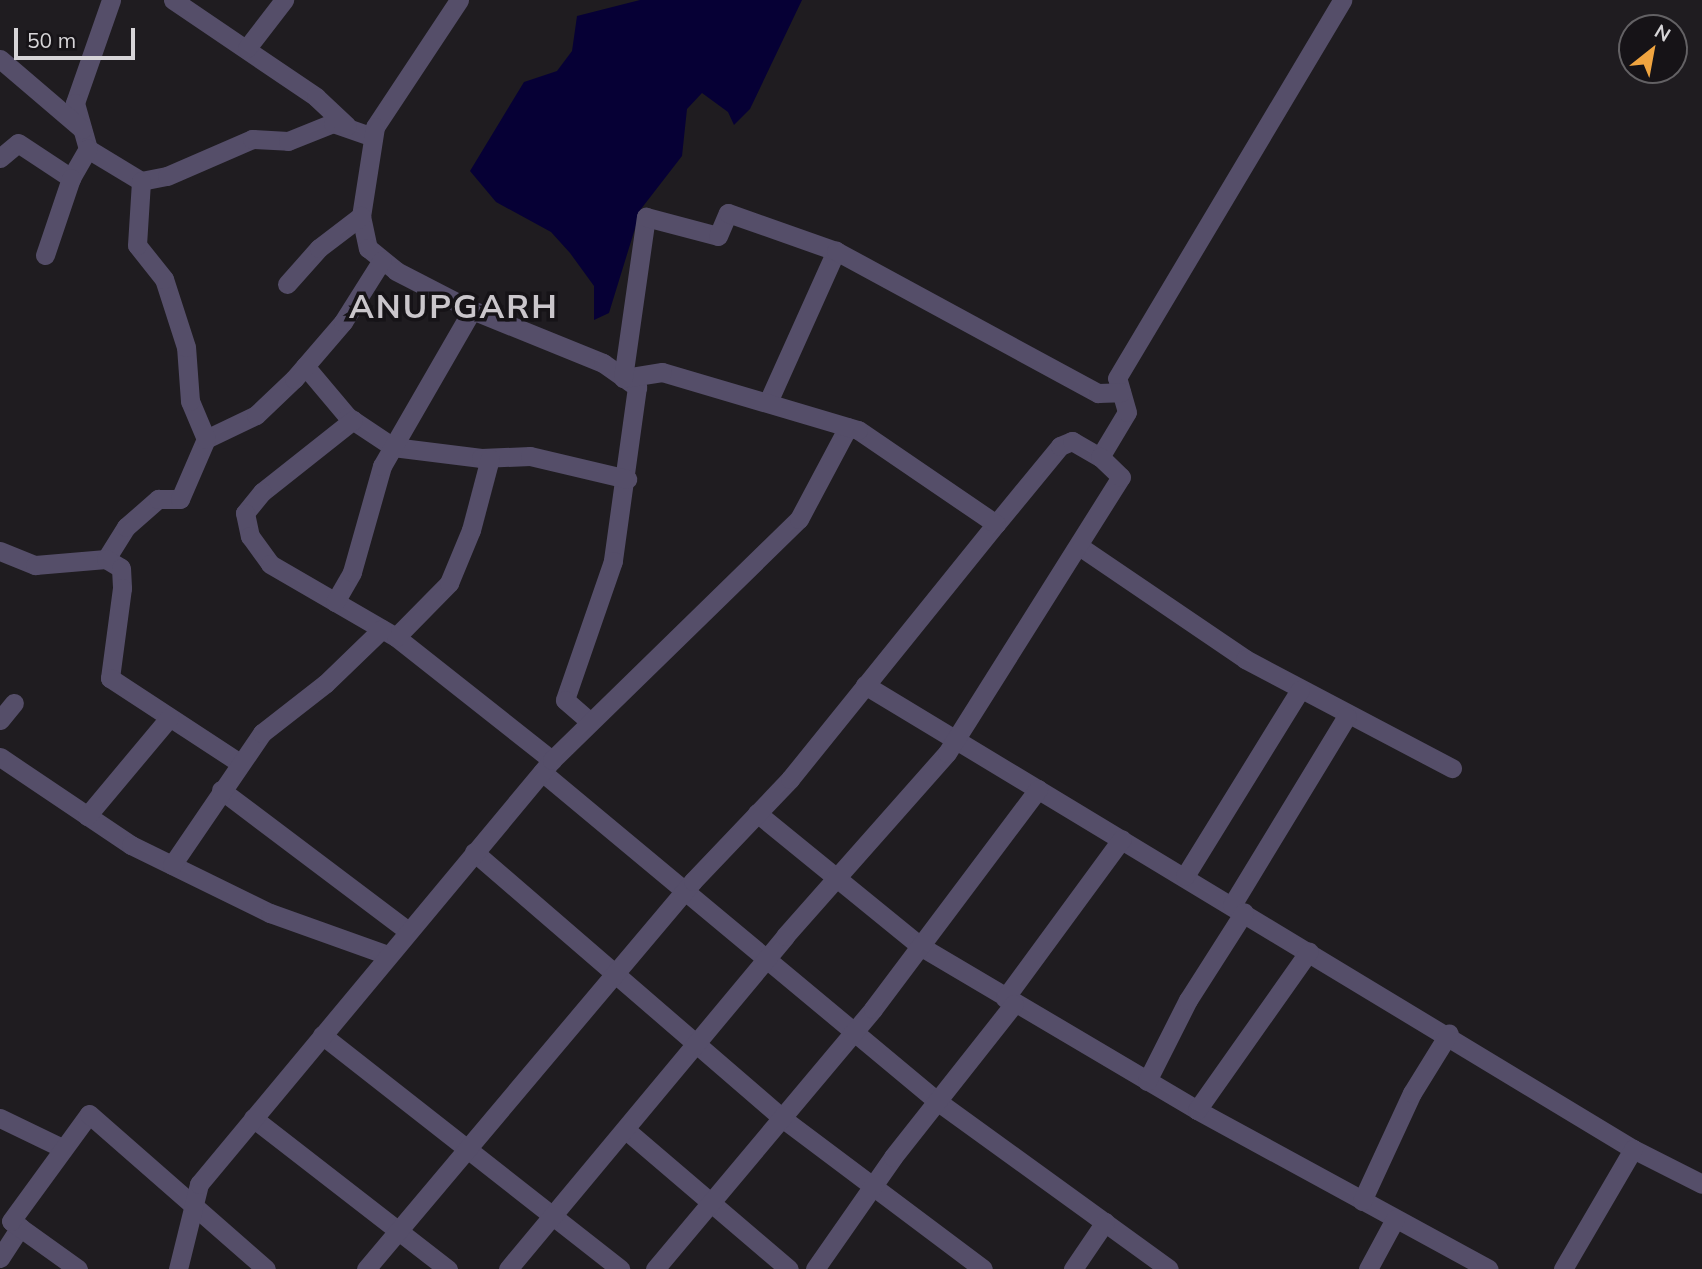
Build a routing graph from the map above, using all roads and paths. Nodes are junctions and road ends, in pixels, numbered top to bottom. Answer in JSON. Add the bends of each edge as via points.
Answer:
{"nodes":[{"id":1,"x":111,"y":0,"type":"edge"},
{"id":2,"x":173,"y":0,"type":"edge"},
{"id":3,"x":284,"y":0,"type":"edge"},
{"id":4,"x":459,"y":0,"type":"edge"},
{"id":5,"x":1342,"y":0,"type":"edge"},
{"id":6,"x":247,"y":48,"type":"junction"},
{"id":7,"x":0,"y":59,"type":"edge"},
{"id":8,"x":82,"y":129,"type":"junction"},
{"id":9,"x":350,"y":129,"type":"junction"},
{"id":10,"x":373,"y":137,"type":"junction"},
{"id":11,"x":88,"y":149,"type":"junction"},
{"id":12,"x":0,"y":158,"type":"edge"},
{"id":13,"x":71,"y":178,"type":"junction"},
{"id":14,"x":141,"y":181,"type":"junction"},
{"id":15,"x":361,"y":216,"type":"junction"},
{"id":16,"x":836,"y":251,"type":"junction"},
{"id":17,"x":46,"y":255,"type":"dead end"},
{"id":18,"x":382,"y":260,"type":"junction"},
{"id":19,"x":287,"y":284,"type":"dead end"},
{"id":20,"x":472,"y":310,"type":"junction"},
{"id":21,"x":305,"y":366,"type":"junction"},
{"id":22,"x":624,"y":378,"type":"junction"},
{"id":23,"x":1121,"y":392,"type":"junction"},
{"id":24,"x":768,"y":402,"type":"junction"},
{"id":25,"x":354,"y":420,"type":"junction"},
{"id":26,"x":848,"y":427,"type":"junction"},
{"id":27,"x":206,"y":439,"type":"junction"},
{"id":28,"x":393,"y":447,"type":"junction"},
{"id":29,"x":1100,"y":457,"type":"junction"},
{"id":30,"x":490,"y":458,"type":"junction"},
{"id":31,"x":626,"y":479,"type":"junction"},
{"id":32,"x":996,"y":524,"type":"junction"},
{"id":33,"x":1079,"y":546,"type":"junction"},
{"id":34,"x":1,"y":556,"type":"edge"},
{"id":35,"x":106,"y":559,"type":"junction"},
{"id":36,"x":335,"y":602,"type":"junction"},
{"id":37,"x":388,"y":633,"type":"junction"},
{"id":38,"x":865,"y":685,"type":"junction"},
{"id":39,"x":1300,"y":690,"type":"junction"},
{"id":40,"x":14,"y":703,"type":"dead end"},
{"id":41,"x":1347,"y":716,"type":"junction"},
{"id":42,"x":169,"y":718,"type":"junction"},
{"id":43,"x":0,"y":720,"type":"edge"},
{"id":44,"x":590,"y":722,"type":"junction"},
{"id":45,"x":954,"y":742,"type":"junction"},
{"id":46,"x":0,"y":757,"type":"edge"},
{"id":47,"x":240,"y":763,"type":"junction"},
{"id":48,"x":547,"y":766,"type":"junction"},
{"id":49,"x":1452,"y":768,"type":"dead end"},
{"id":50,"x":1038,"y":789,"type":"junction"},
{"id":51,"x":221,"y":790,"type":"junction"},
{"id":52,"x":757,"y":813,"type":"junction"},
{"id":53,"x":87,"y":816,"type":"junction"},
{"id":54,"x":1122,"y":839,"type":"junction"},
{"id":55,"x":474,"y":852,"type":"junction"},
{"id":56,"x":172,"y":865,"type":"junction"},
{"id":57,"x":1185,"y":876,"type":"junction"},
{"id":58,"x":833,"y":881,"type":"junction"},
{"id":59,"x":684,"y":892,"type":"junction"},
{"id":60,"x":1238,"y":908,"type":"junction"},
{"id":61,"x":408,"y":930,"type":"junction"},
{"id":62,"x":920,"y":946,"type":"junction"},
{"id":63,"x":1309,"y":951,"type":"junction"},
{"id":64,"x":387,"y":955,"type":"junction"},
{"id":65,"x":767,"y":959,"type":"junction"},
{"id":66,"x":614,"y":974,"type":"junction"},
{"id":67,"x":1010,"y":1001,"type":"junction"},
{"id":68,"x":855,"y":1031,"type":"junction"},
{"id":69,"x":1449,"y":1033,"type":"junction"},
{"id":70,"x":321,"y":1035,"type":"junction"},
{"id":71,"x":697,"y":1046,"type":"junction"},
{"id":72,"x":1147,"y":1082,"type":"junction"},
{"id":73,"x":937,"y":1101,"type":"junction"},
{"id":74,"x":1197,"y":1110,"type":"junction"},
{"id":75,"x":0,"y":1118,"type":"edge"},
{"id":76,"x":253,"y":1118,"type":"junction"},
{"id":77,"x":782,"y":1118,"type":"junction"},
{"id":78,"x":625,"y":1130,"type":"junction"},
{"id":79,"x":467,"y":1147,"type":"junction"},
{"id":80,"x":62,"y":1148,"type":"junction"},
{"id":81,"x":1633,"y":1149,"type":"junction"},
{"id":82,"x":1702,"y":1184,"type":"edge"},
{"id":83,"x":870,"y":1189,"type":"junction"},
{"id":84,"x":1362,"y":1202,"type":"junction"},
{"id":85,"x":710,"y":1204,"type":"junction"},
{"id":86,"x":193,"y":1209,"type":"junction"},
{"id":87,"x":553,"y":1216,"type":"junction"},
{"id":88,"x":1395,"y":1219,"type":"junction"},
{"id":89,"x":1105,"y":1222,"type":"junction"},
{"id":90,"x":20,"y":1227,"type":"junction"},
{"id":91,"x":400,"y":1230,"type":"junction"},
{"id":92,"x":0,"y":1258,"type":"edge"},
{"id":93,"x":78,"y":1269,"type":"edge"},
{"id":94,"x":178,"y":1269,"type":"edge"},
{"id":95,"x":266,"y":1269,"type":"edge"},
{"id":96,"x":366,"y":1269,"type":"edge"},
{"id":97,"x":448,"y":1269,"type":"edge"},
{"id":98,"x":508,"y":1269,"type":"edge"},
{"id":99,"x":620,"y":1269,"type":"edge"},
{"id":100,"x":655,"y":1269,"type":"edge"},
{"id":101,"x":789,"y":1269,"type":"edge"},
{"id":102,"x":815,"y":1269,"type":"edge"},
{"id":103,"x":983,"y":1269,"type":"edge"},
{"id":104,"x":1073,"y":1269,"type":"edge"},
{"id":105,"x":1169,"y":1269,"type":"edge"},
{"id":106,"x":1368,"y":1269,"type":"edge"},
{"id":107,"x":1489,"y":1269,"type":"edge"},
{"id":108,"x":1563,"y":1269,"type":"edge"}],
"edges":[{"from":1,"to":8,"type":"street","via":[[75,103]]},
{"from":2,"to":6,"type":"street"},
{"from":3,"to":6,"type":"street"},
{"from":4,"to":10,"type":"street"},
{"from":5,"to":23,"type":"street","via":[[1117,378]]},
{"from":6,"to":9,"type":"street","via":[[316,97]]},
{"from":7,"to":8,"type":"street"},
{"from":8,"to":11,"type":"street"},
{"from":9,"to":10,"type":"street"},
{"from":9,"to":14,"type":"street","via":[[333,123],[288,141],[253,139],[167,176]]},
{"from":10,"to":15,"type":"street"},
{"from":11,"to":13,"type":"street"},
{"from":11,"to":14,"type":"street"},
{"from":12,"to":13,"type":"street","via":[[18,143]]},
{"from":13,"to":17,"type":"street"},
{"from":14,"to":27,"type":"street","via":[[137,245],[164,279],[186,347],[190,401]]},
{"from":15,"to":18,"type":"street","via":[[368,248]]},
{"from":15,"to":19,"type":"street","via":[[318,248]]},
{"from":16,"to":22,"type":"street","via":[[728,213],[718,236],[646,217]]},
{"from":16,"to":23,"type":"street","via":[[1098,393]]},
{"from":16,"to":24,"type":"street"},
{"from":18,"to":20,"type":"street"},
{"from":18,"to":21,"type":"street","via":[[343,322]]},
{"from":20,"to":22,"type":"street","via":[[603,363]]},
{"from":20,"to":28,"type":"street"},
{"from":21,"to":25,"type":"street"},
{"from":21,"to":27,"type":"street","via":[[256,415]]},
{"from":22,"to":24,"type":"street","via":[[662,372]]},
{"from":22,"to":31,"type":"street","via":[[637,387]]},
{"from":23,"to":29,"type":"street","via":[[1127,412]]},
{"from":24,"to":26,"type":"street"},
{"from":25,"to":28,"type":"street"},
{"from":25,"to":36,"type":"street","via":[[262,492],[245,513],[250,536],[270,564]]},
{"from":26,"to":32,"type":"street","via":[[935,478]]},
{"from":26,"to":44,"type":"street","via":[[799,519]]},
{"from":27,"to":35,"type":"street","via":[[180,499],[158,499],[127,527]]},
{"from":28,"to":30,"type":"street"},
{"from":28,"to":36,"type":"street","via":[[382,466],[352,572]]},
{"from":29,"to":32,"type":"street","via":[[1072,441],[1060,446]]},
{"from":29,"to":33,"type":"street","via":[[1121,477]]},
{"from":30,"to":31,"type":"street","via":[[530,456]]},
{"from":30,"to":37,"type":"street","via":[[471,530],[449,583]]},
{"from":31,"to":44,"type":"street","via":[[613,561],[565,700]]},
{"from":32,"to":38,"type":"street"},
{"from":33,"to":39,"type":"street"},
{"from":33,"to":45,"type":"street"},
{"from":34,"to":35,"type":"street","via":[[35,565]]},
{"from":35,"to":42,"type":"street","via":[[121,568],[110,678]]},
{"from":36,"to":37,"type":"street"},
{"from":37,"to":47,"type":"street","via":[[262,733]]},
{"from":37,"to":48,"type":"street"},
{"from":38,"to":45,"type":"street"},
{"from":38,"to":52,"type":"street"},
{"from":39,"to":41,"type":"street"},
{"from":39,"to":57,"type":"street"},
{"from":40,"to":43,"type":"street"},
{"from":41,"to":49,"type":"street"},
{"from":41,"to":60,"type":"street"},
{"from":42,"to":47,"type":"street"},
{"from":42,"to":53,"type":"street"},
{"from":44,"to":48,"type":"street"},
{"from":45,"to":50,"type":"street"},
{"from":45,"to":58,"type":"street"},
{"from":46,"to":53,"type":"street"},
{"from":47,"to":51,"type":"street"},
{"from":48,"to":55,"type":"street"},
{"from":48,"to":59,"type":"street"},
{"from":50,"to":54,"type":"street"},
{"from":50,"to":62,"type":"street"},
{"from":51,"to":56,"type":"street"},
{"from":51,"to":61,"type":"street"},
{"from":52,"to":58,"type":"street"},
{"from":52,"to":59,"type":"street"},
{"from":53,"to":56,"type":"street"},
{"from":54,"to":57,"type":"street"},
{"from":54,"to":67,"type":"street"},
{"from":55,"to":61,"type":"street"},
{"from":55,"to":66,"type":"street"},
{"from":56,"to":64,"type":"street","via":[[270,913]]},
{"from":57,"to":60,"type":"street"},
{"from":58,"to":62,"type":"street"},
{"from":58,"to":65,"type":"street"},
{"from":59,"to":65,"type":"street"},
{"from":59,"to":66,"type":"street"},
{"from":60,"to":63,"type":"street"},
{"from":60,"to":72,"type":"street"},
{"from":61,"to":64,"type":"street"},
{"from":62,"to":67,"type":"street"},
{"from":62,"to":68,"type":"street"},
{"from":63,"to":69,"type":"street"},
{"from":63,"to":74,"type":"street"},
{"from":64,"to":70,"type":"street"},
{"from":65,"to":68,"type":"street"},
{"from":65,"to":71,"type":"street"},
{"from":66,"to":71,"type":"street"},
{"from":66,"to":79,"type":"street"},
{"from":67,"to":72,"type":"street"},
{"from":67,"to":73,"type":"street"},
{"from":68,"to":73,"type":"street"},
{"from":68,"to":77,"type":"street"},
{"from":69,"to":81,"type":"street"},
{"from":69,"to":84,"type":"street","via":[[1412,1093]]},
{"from":70,"to":76,"type":"street"},
{"from":70,"to":79,"type":"street"},
{"from":71,"to":77,"type":"street"},
{"from":71,"to":78,"type":"street"},
{"from":72,"to":74,"type":"street"},
{"from":73,"to":83,"type":"street"},
{"from":73,"to":89,"type":"street"},
{"from":74,"to":84,"type":"street"},
{"from":75,"to":80,"type":"street"},
{"from":76,"to":86,"type":"street","via":[[199,1184]]},
{"from":76,"to":91,"type":"street"},
{"from":77,"to":83,"type":"street"},
{"from":77,"to":85,"type":"street"},
{"from":78,"to":85,"type":"street"},
{"from":78,"to":87,"type":"street"},
{"from":79,"to":87,"type":"street"},
{"from":79,"to":91,"type":"street"},
{"from":80,"to":86,"type":"street","via":[[89,1114]]},
{"from":80,"to":90,"type":"street","via":[[11,1220]]},
{"from":81,"to":82,"type":"street"},
{"from":81,"to":108,"type":"street"},
{"from":83,"to":102,"type":"street"},
{"from":83,"to":103,"type":"street"},
{"from":84,"to":88,"type":"street"},
{"from":85,"to":100,"type":"street"},
{"from":85,"to":101,"type":"street"},
{"from":86,"to":94,"type":"street"},
{"from":86,"to":95,"type":"street"},
{"from":87,"to":98,"type":"street"},
{"from":87,"to":99,"type":"street"},
{"from":88,"to":106,"type":"street"},
{"from":88,"to":107,"type":"street"},
{"from":89,"to":104,"type":"street"},
{"from":89,"to":105,"type":"street"},
{"from":90,"to":92,"type":"street"},
{"from":90,"to":93,"type":"street"},
{"from":91,"to":96,"type":"street"},
{"from":91,"to":97,"type":"street"}]}
